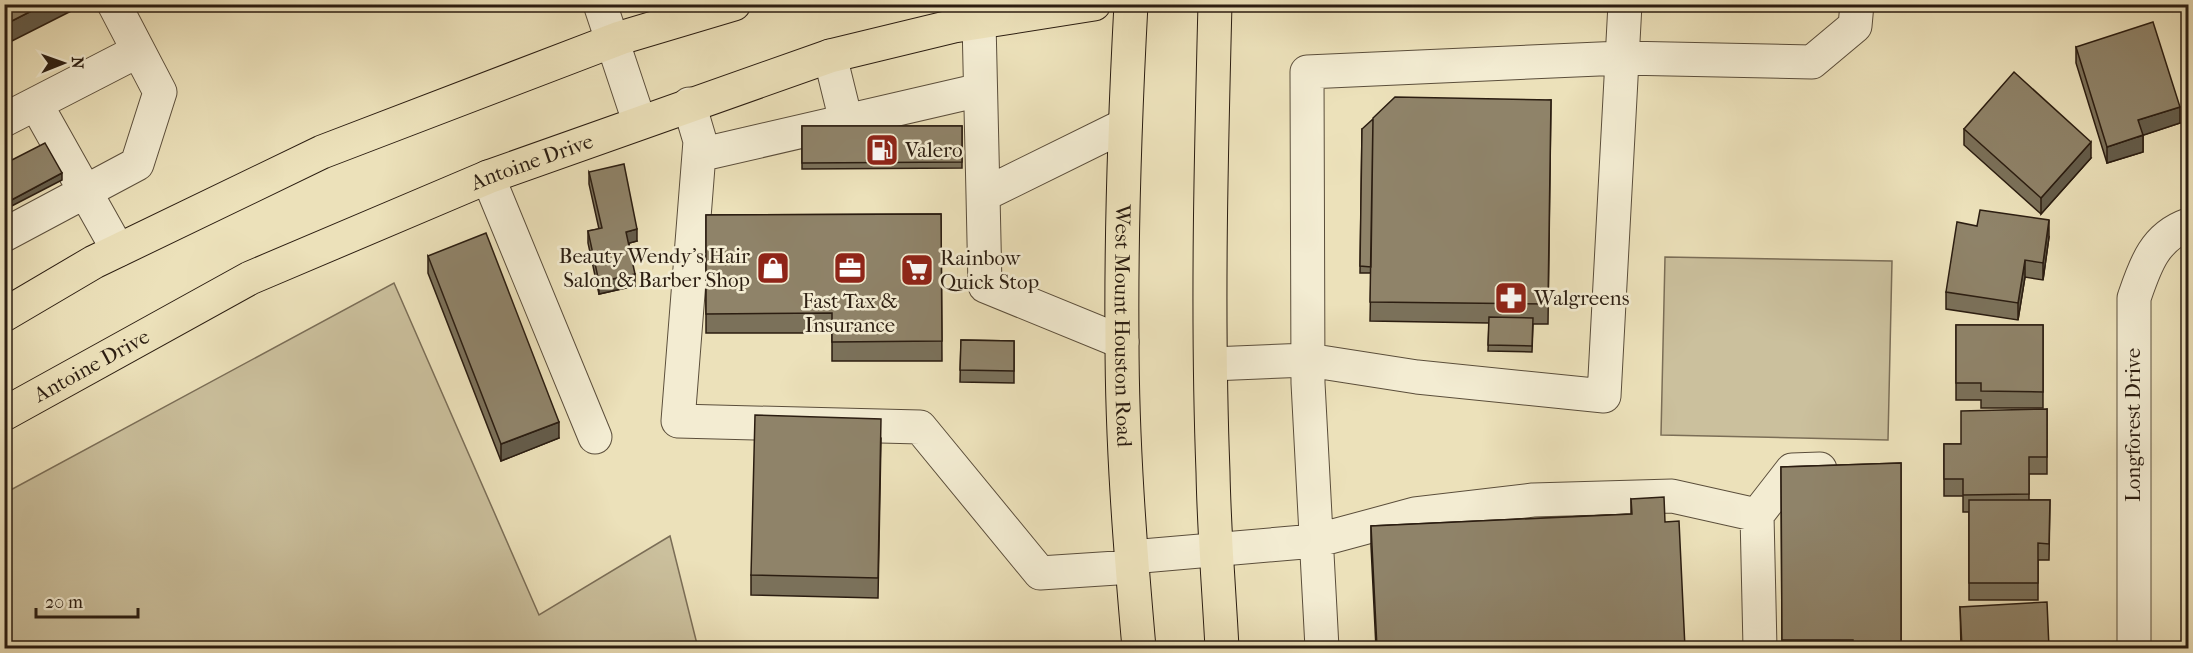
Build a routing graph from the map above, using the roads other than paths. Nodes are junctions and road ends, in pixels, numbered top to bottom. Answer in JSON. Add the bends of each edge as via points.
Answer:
{"nodes":[{"id":1,"x":114,"y":4,"type":"edge"},
{"id":2,"x":600,"y":4,"type":"edge"},
{"id":3,"x":1094,"y":4,"type":"edge"},
{"id":4,"x":1131,"y":4,"type":"edge"},
{"id":5,"x":1215,"y":4,"type":"edge"},
{"id":6,"x":1625,"y":4,"type":"edge"},
{"id":7,"x":1857,"y":4,"type":"edge"},
{"id":8,"x":714,"y":7,"type":"edge"},
{"id":9,"x":979,"y":22,"type":"junction"},
{"id":10,"x":612,"y":41,"type":"junction"},
{"id":11,"x":138,"y":51,"type":"junction"},
{"id":12,"x":830,"y":56,"type":"junction"},
{"id":13,"x":1622,"y":58,"type":"junction"},
{"id":14,"x":980,"y":90,"type":"junction"},
{"id":15,"x":36,"y":104,"type":"junction"},
{"id":16,"x":689,"y":104,"type":"junction"},
{"id":17,"x":4,"y":120,"type":"edge"},
{"id":18,"x":639,"y":121,"type":"junction"},
{"id":19,"x":846,"y":121,"type":"junction"},
{"id":20,"x":1125,"y":125,"type":"junction"},
{"id":21,"x":699,"y":155,"type":"junction"},
{"id":22,"x":488,"y":177,"type":"junction"},
{"id":23,"x":84,"y":190,"type":"junction"},
{"id":24,"x":983,"y":195,"type":"junction"},
{"id":25,"x":2188,"y":225,"type":"edge"},
{"id":26,"x":4,"y":235,"type":"edge"},
{"id":27,"x":118,"y":250,"type":"junction"},
{"id":28,"x":4,"y":315,"type":"edge"},
{"id":29,"x":1122,"y":342,"type":"junction"},
{"id":30,"x":1308,"y":360,"type":"junction"},
{"id":31,"x":1211,"y":364,"type":"junction"},
{"id":32,"x":4,"y":414,"type":"edge"},
{"id":33,"x":595,"y":437,"type":"dead end"},
{"id":34,"x":1855,"y":468,"type":"edge"},
{"id":35,"x":1757,"y":515,"type":"junction"},
{"id":36,"x":1315,"y":541,"type":"junction"},
{"id":37,"x":1217,"y":549,"type":"junction"},
{"id":38,"x":1132,"y":562,"type":"junction"},
{"id":39,"x":1138,"y":648,"type":"edge"},
{"id":40,"x":1222,"y":648,"type":"edge"},
{"id":41,"x":1322,"y":648,"type":"edge"},
{"id":42,"x":1760,"y":648,"type":"edge"},
{"id":43,"x":2134,"y":648,"type":"edge"}],
"edges":[{"from":1,"to":11,"type":"street"},
{"from":2,"to":10,"type":"street"},
{"from":3,"to":9,"type":"main road","name":"Antoine Drive"},
{"from":4,"to":20,"type":"main road","name":"West Mount Houston Road"},
{"from":5,"to":31,"type":"main road"},
{"from":6,"to":13,"type":"street"},
{"from":7,"to":13,"type":"street","via":[[1855,26],[1812,62]]},
{"from":8,"to":10,"type":"main road"},
{"from":9,"to":12,"type":"main road","name":"Antoine Drive"},
{"from":9,"to":14,"type":"street"},
{"from":10,"to":18,"type":"street"},
{"from":10,"to":27,"type":"main road","via":[[322,152]]},
{"from":11,"to":15,"type":"street"},
{"from":11,"to":23,"type":"street","via":[[160,92],[137,164]]},
{"from":12,"to":16,"type":"main road","name":"Antoine Drive"},
{"from":12,"to":19,"type":"street"},
{"from":13,"to":30,"type":"street","via":[[1307,72]]},
{"from":13,"to":30,"type":"street","via":[[1604,396],[1417,377]]},
{"from":14,"to":19,"type":"street"},
{"from":14,"to":24,"type":"street"},
{"from":15,"to":17,"type":"street"},
{"from":15,"to":23,"type":"street"},
{"from":16,"to":18,"type":"main road","name":"Antoine Drive"},
{"from":16,"to":21,"type":"street","via":[[700,141]]},
{"from":18,"to":22,"type":"main road","name":"Antoine Drive"},
{"from":19,"to":21,"type":"street"},
{"from":20,"to":24,"type":"street"},
{"from":20,"to":29,"type":"main road","name":"West Mount Houston Road"},
{"from":21,"to":38,"type":"street","via":[[678,421],[920,427],[1040,573]]},
{"from":22,"to":32,"type":"main road","name":"Antoine Drive","via":[[250,278]]},
{"from":22,"to":33,"type":"street"},
{"from":23,"to":26,"type":"street"},
{"from":23,"to":27,"type":"street"},
{"from":24,"to":29,"type":"street","via":[[985,286]]},
{"from":25,"to":43,"type":"street","name":"Longforest Drive","via":[[2161,239],[2146,261],[2134,298]]},
{"from":27,"to":28,"type":"main road"},
{"from":29,"to":38,"type":"main road","name":"West Mount Houston Road"},
{"from":30,"to":31,"type":"street"},
{"from":30,"to":36,"type":"street"},
{"from":31,"to":37,"type":"main road"},
{"from":34,"to":35,"type":"street","via":[[1792,470]]},
{"from":35,"to":36,"type":"street","via":[[1672,496],[1533,500],[1415,514]]},
{"from":35,"to":42,"type":"street"},
{"from":36,"to":37,"type":"street"},
{"from":36,"to":41,"type":"street"},
{"from":37,"to":38,"type":"street"},
{"from":37,"to":40,"type":"main road"},
{"from":38,"to":39,"type":"main road","name":"West Mount Houston Road"}]}
